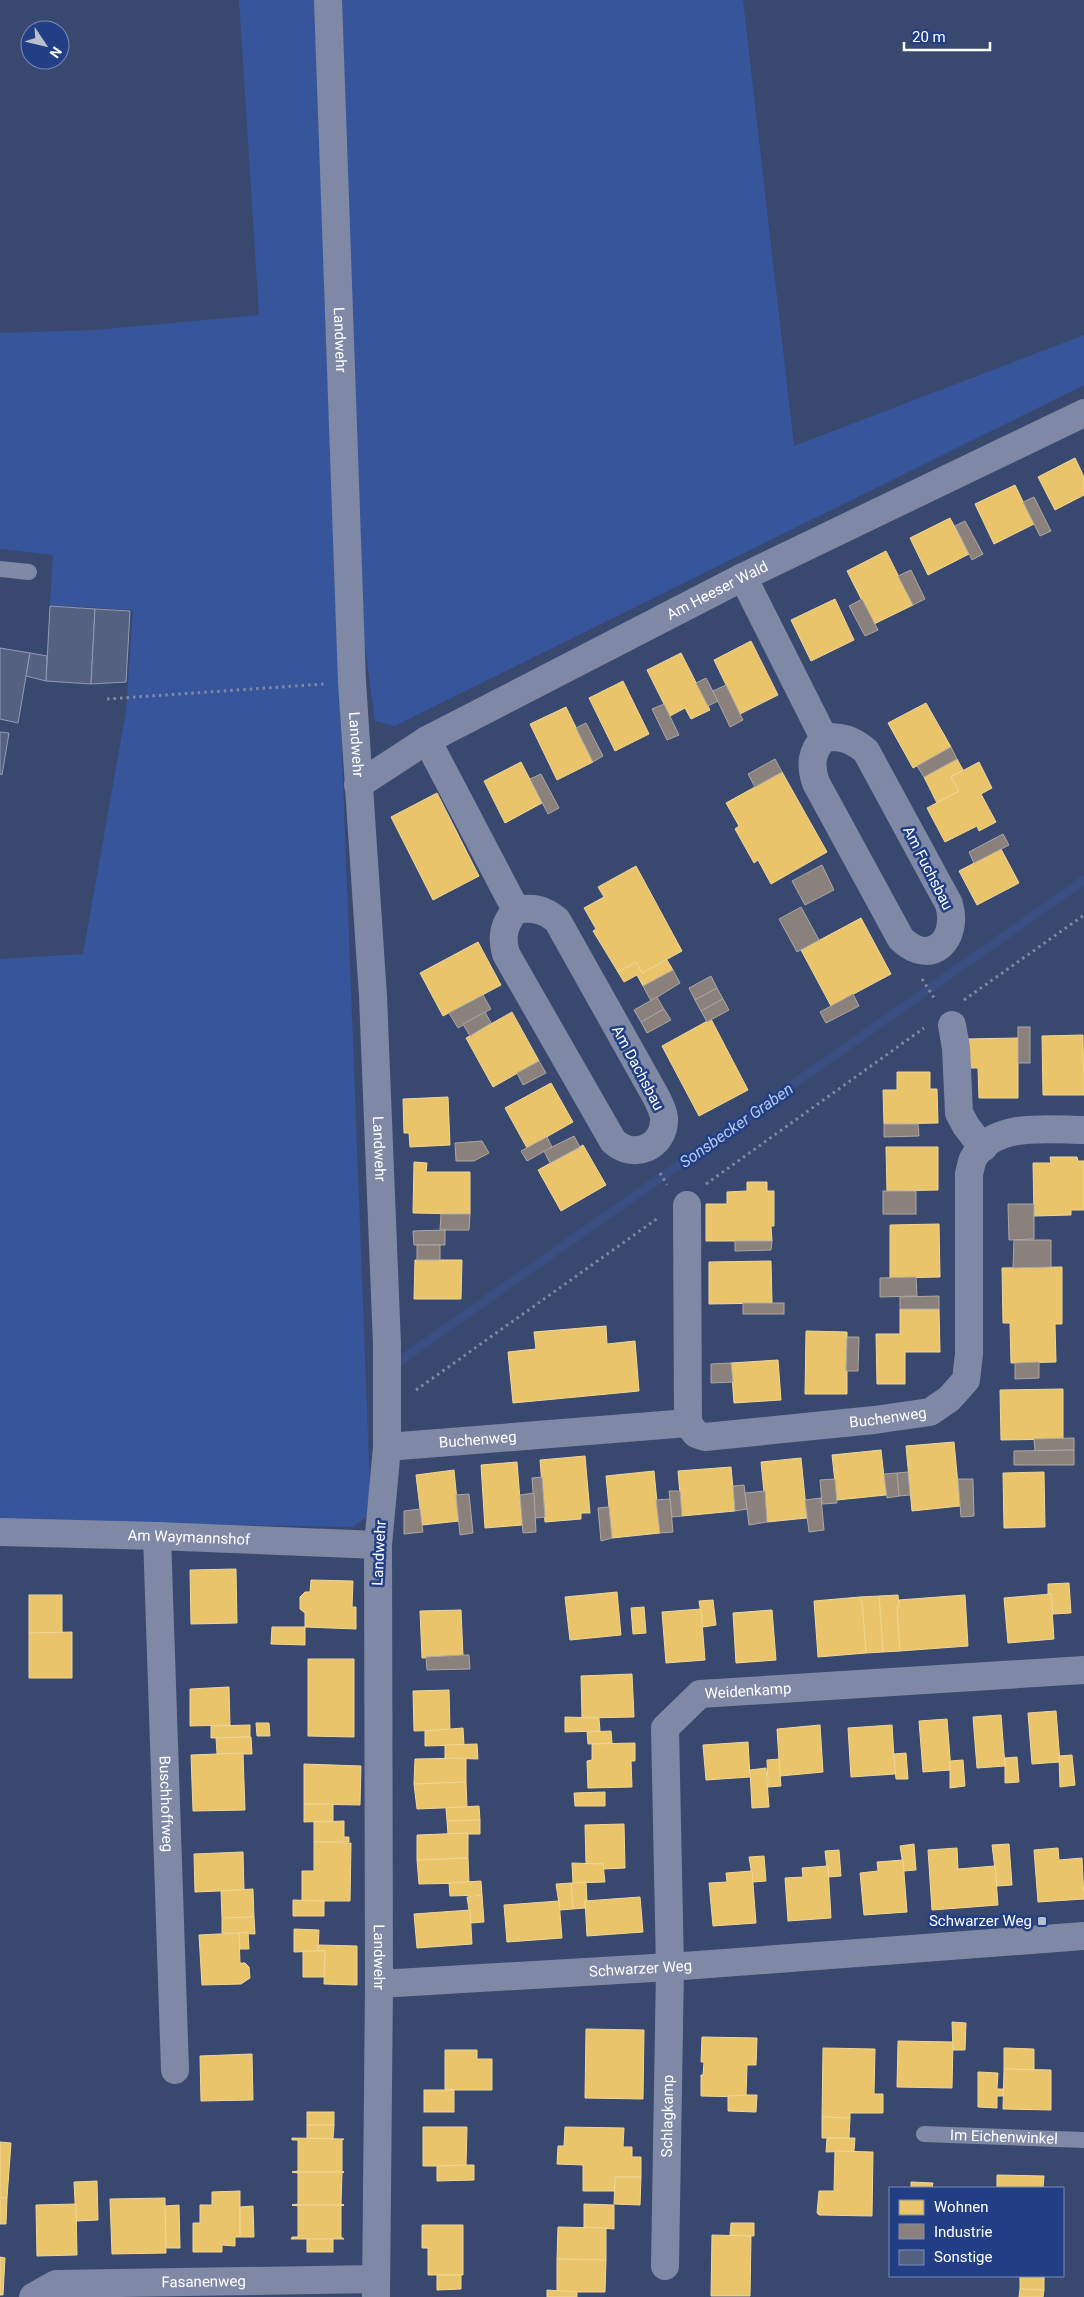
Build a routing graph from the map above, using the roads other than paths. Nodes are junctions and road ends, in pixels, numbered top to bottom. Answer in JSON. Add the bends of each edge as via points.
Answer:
{"nodes":[{"id":1,"x":328,"y":0,"type":"edge"},
{"id":2,"x":1084,"y":413,"type":"edge"},
{"id":3,"x":0,"y":569,"type":"edge"},
{"id":4,"x":29,"y":572,"type":"dead end"},
{"id":5,"x":743,"y":577,"type":"junction"},
{"id":6,"x":824,"y":738,"type":"junction"},
{"id":7,"x":427,"y":740,"type":"junction"},
{"id":8,"x":358,"y":784,"type":"junction"},
{"id":9,"x":516,"y":910,"type":"junction"},
{"id":10,"x":947,"y":1018,"type":"road end"},
{"id":11,"x":1084,"y":1130,"type":"edge"},
{"id":12,"x":983,"y":1148,"type":"junction"},
{"id":13,"x":687,"y":1195,"type":"road end"},
{"id":14,"x":688,"y":1423,"type":"junction"},
{"id":15,"x":387,"y":1447,"type":"junction"},
{"id":16,"x":0,"y":1532,"type":"edge"},
{"id":17,"x":157,"y":1536,"type":"junction"},
{"id":18,"x":378,"y":1545,"type":"junction"},
{"id":19,"x":1084,"y":1670,"type":"edge"},
{"id":20,"x":1084,"y":1936,"type":"edge"},
{"id":21,"x":670,"y":1967,"type":"junction"},
{"id":22,"x":379,"y":1984,"type":"junction"},
{"id":23,"x":175,"y":2070,"type":"dead end"},
{"id":24,"x":924,"y":2134,"type":"dead end"},
{"id":25,"x":1084,"y":2140,"type":"edge"},
{"id":26,"x":664,"y":2266,"type":"dead end"},
{"id":27,"x":376,"y":2288,"type":"edge"},
{"id":28,"x":33,"y":2297,"type":"edge"}],
"edges":[{"from":1,"to":8,"type":"street","name":"Landwehr"},
{"from":2,"to":5,"type":"street","name":"Am Heeser Wald"},
{"from":3,"to":4,"type":"lane"},
{"from":5,"to":6,"type":"street"},
{"from":5,"to":7,"type":"street","name":"Am Heeser Wald"},
{"from":6,"to":6,"type":"street","name":"Am Fuchsbau","via":[[813,756],[816,783],[901,940],[921,950],[938,948],[952,925],[949,904],[866,751],[850,740]]},
{"from":7,"to":8,"type":"street","name":"Am Heeser Wald"},
{"from":7,"to":9,"type":"street"},
{"from":8,"to":15,"type":"street","name":"Landwehr","via":[[373,996],[387,1345]]},
{"from":9,"to":9,"type":"street","name":"Am Dachsbau","via":[[508,919],[503,934],[506,954],[612,1141],[630,1150],[649,1148],[660,1136],[664,1118],[654,1093],[557,920],[536,908]]},
{"from":10,"to":12,"type":"street","via":[[956,1048],[959,1113]]},
{"from":11,"to":12,"type":"street","name":"Buchenweg","via":[[1025,1130],[993,1139]]},
{"from":12,"to":14,"type":"street","name":"Buchenweg","via":[[973,1160],[969,1174],[969,1354],[966,1380],[949,1399],[930,1412],[705,1437],[696,1434]]},
{"from":13,"to":14,"type":"street"},
{"from":14,"to":15,"type":"street","name":"Buchenweg"},
{"from":15,"to":18,"type":"street","name":"Landwehr"},
{"from":16,"to":17,"type":"street","name":"Am Waymannshof"},
{"from":17,"to":18,"type":"street","name":"Am Waymannshof"},
{"from":17,"to":23,"type":"street","name":"Buschhoffweg"},
{"from":18,"to":22,"type":"street","name":"Landwehr"},
{"from":19,"to":21,"type":"street","name":"Weidenkamp","via":[[700,1694],[665,1728]]},
{"from":20,"to":21,"type":"street","name":"Schwarzer Weg"},
{"from":21,"to":22,"type":"street","name":"Schwarzer Weg"},
{"from":21,"to":26,"type":"street","name":"Schlagkamp"},
{"from":22,"to":27,"type":"street","name":"Landwehr"},
{"from":24,"to":25,"type":"lane","name":"Im Eichenwinkel"},
{"from":27,"to":28,"type":"street","name":"Fasanenweg","via":[[56,2284]]}]}
